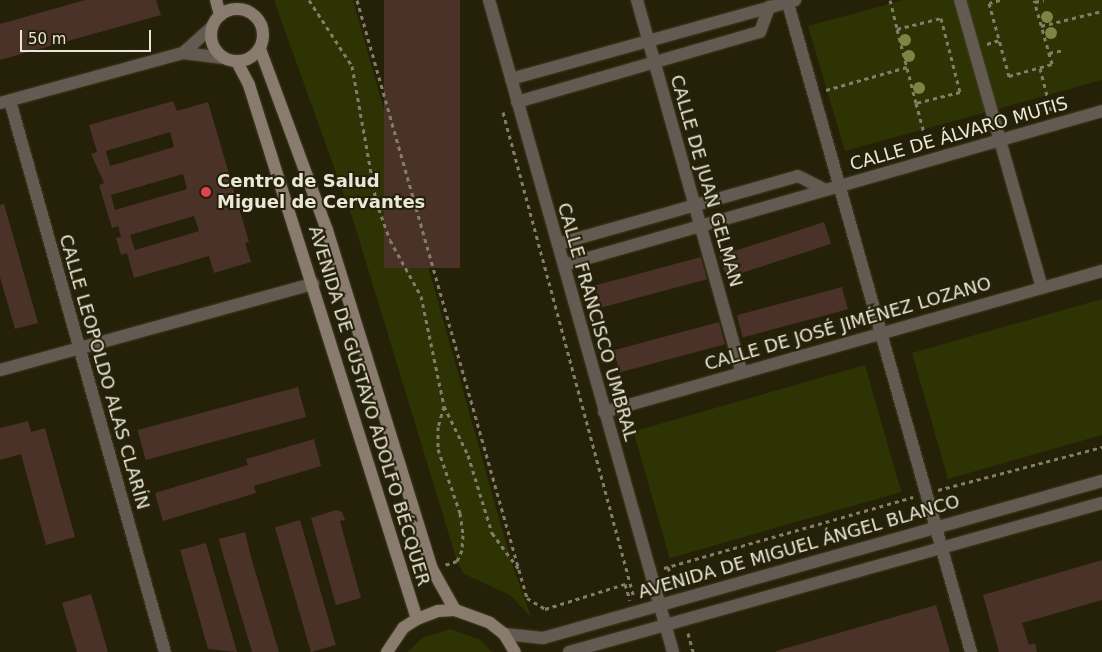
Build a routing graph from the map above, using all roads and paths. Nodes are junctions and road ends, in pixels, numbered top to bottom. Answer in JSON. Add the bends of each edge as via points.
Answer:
{"nodes":[{"id":1,"x":216,"y":0,"type":"edge"},
{"id":2,"x":309,"y":0,"type":"edge"},
{"id":3,"x":357,"y":0,"type":"edge"},
{"id":4,"x":489,"y":0,"type":"edge"},
{"id":5,"x":637,"y":0,"type":"edge"},
{"id":6,"x":890,"y":0,"type":"edge"},
{"id":7,"x":960,"y":0,"type":"edge"},
{"id":8,"x":1000,"y":0,"type":"edge"},
{"id":9,"x":1044,"y":0,"type":"edge"},
{"id":10,"x":790,"y":1,"type":"edge"},
{"id":11,"x":1035,"y":1,"type":"edge"},
{"id":12,"x":243,"y":5,"type":"edge"},
{"id":13,"x":769,"y":7,"type":"junction"},
{"id":14,"x":1102,"y":11,"type":"edge"},
{"id":15,"x":220,"y":15,"type":"junction"},
{"id":16,"x":1042,"y":26,"type":"junction"},
{"id":17,"x":212,"y":27,"type":"junction"},
{"id":18,"x":897,"y":30,"type":"junction"},
{"id":19,"x":648,"y":40,"type":"junction"},
{"id":20,"x":260,"y":49,"type":"junction"},
{"id":21,"x":1064,"y":50,"type":"dead end"},
{"id":22,"x":183,"y":53,"type":"junction"},
{"id":23,"x":1049,"y":53,"type":"junction"},
{"id":24,"x":224,"y":58,"type":"junction"},
{"id":25,"x":238,"y":62,"type":"junction"},
{"id":26,"x":655,"y":63,"type":"junction"},
{"id":27,"x":907,"y":67,"type":"junction"},
{"id":28,"x":1040,"y":68,"type":"junction"},
{"id":29,"x":511,"y":79,"type":"junction"},
{"id":30,"x":814,"y":94,"type":"junction"},
{"id":31,"x":5,"y":102,"type":"edge"},
{"id":32,"x":517,"y":102,"type":"junction"},
{"id":33,"x":916,"y":102,"type":"junction"},
{"id":34,"x":502,"y":106,"type":"dead end"},
{"id":35,"x":1102,"y":111,"type":"edge"},
{"id":36,"x":1054,"y":125,"type":"junction"},
{"id":37,"x":1000,"y":140,"type":"junction"},
{"id":38,"x":930,"y":158,"type":"dead end"},
{"id":39,"x":840,"y":186,"type":"junction"},
{"id":40,"x":825,"y":190,"type":"junction"},
{"id":41,"x":695,"y":204,"type":"junction"},
{"id":42,"x":701,"y":226,"type":"junction"},
{"id":43,"x":558,"y":244,"type":"junction"},
{"id":44,"x":564,"y":266,"type":"junction"},
{"id":45,"x":1102,"y":271,"type":"edge"},
{"id":46,"x":313,"y":284,"type":"junction"},
{"id":47,"x":1042,"y":287,"type":"junction"},
{"id":48,"x":881,"y":333,"type":"junction"},
{"id":49,"x":79,"y":350,"type":"junction"},
{"id":50,"x":0,"y":370,"type":"edge"},
{"id":51,"x":741,"y":371,"type":"junction"},
{"id":52,"x":444,"y":406,"type":"junction"},
{"id":53,"x":604,"y":412,"type":"junction"},
{"id":54,"x":1102,"y":447,"type":"edge"},
{"id":55,"x":1102,"y":480,"type":"edge"},
{"id":56,"x":926,"y":494,"type":"junction"},
{"id":57,"x":1102,"y":503,"type":"edge"},
{"id":58,"x":936,"y":527,"type":"junction"},
{"id":59,"x":942,"y":548,"type":"junction"},
{"id":60,"x":445,"y":565,"type":"dead end"},
{"id":61,"x":518,"y":569,"type":"junction"},
{"id":62,"x":650,"y":571,"type":"junction"},
{"id":63,"x":630,"y":577,"type":"junction"},
{"id":64,"x":661,"y":605,"type":"junction"},
{"id":65,"x":455,"y":610,"type":"junction"},
{"id":66,"x":635,"y":611,"type":"junction"},
{"id":67,"x":417,"y":618,"type":"junction"},
{"id":68,"x":666,"y":625,"type":"junction"},
{"id":69,"x":504,"y":634,"type":"junction"},
{"id":70,"x":165,"y":652,"type":"edge"},
{"id":71,"x":387,"y":652,"type":"edge"},
{"id":72,"x":515,"y":652,"type":"edge"},
{"id":73,"x":569,"y":652,"type":"edge"},
{"id":74,"x":673,"y":652,"type":"edge"},
{"id":75,"x":971,"y":652,"type":"edge"}],
"edges":[{"from":1,"to":15,"type":"street"},
{"from":2,"to":52,"type":"path","via":[[354,73],[376,200],[390,240],[421,296]]},
{"from":3,"to":61,"type":"path"},
{"from":4,"to":29,"type":"street","name":"CALLE FRANCISCO UMBRAL"},
{"from":5,"to":19,"type":"street","name":"CALLE DE JUAN GELMAN"},
{"from":6,"to":18,"type":"path"},
{"from":7,"to":37,"type":"street"},
{"from":8,"to":28,"type":"path","via":[[989,3],[1008,76]]},
{"from":9,"to":11,"type":"path"},
{"from":10,"to":13,"type":"street"},
{"from":10,"to":30,"type":"street"},
{"from":11,"to":16,"type":"path"},
{"from":12,"to":15,"type":"street"},
{"from":12,"to":20,"type":"street","via":[[262,26]]},
{"from":13,"to":19,"type":"street"},
{"from":13,"to":26,"type":"street","via":[[760,32]]},
{"from":14,"to":16,"type":"path"},
{"from":15,"to":17,"type":"street"},
{"from":16,"to":23,"type":"path"},
{"from":17,"to":22,"type":"street"},
{"from":17,"to":24,"type":"street","via":[[212,45]]},
{"from":18,"to":27,"type":"path"},
{"from":18,"to":33,"type":"path","via":[[941,18],[960,92]]},
{"from":19,"to":26,"type":"street","name":"CALLE DE JUAN GELMAN"},
{"from":19,"to":29,"type":"street"},
{"from":20,"to":25,"type":"street","via":[[251,58]]},
{"from":20,"to":65,"type":"street","name":"AVENIDA DE GUSTAVO ADOLFO BÉCQUER","via":[[327,230],[432,569]]},
{"from":21,"to":23,"type":"path"},
{"from":22,"to":24,"type":"street"},
{"from":22,"to":31,"type":"street"},
{"from":23,"to":28,"type":"path","via":[[1052,64]]},
{"from":24,"to":25,"type":"street"},
{"from":25,"to":46,"type":"street","name":"AVENIDA DE GUSTAVO ADOLFO BÉCQUER","via":[[249,85]]},
{"from":26,"to":32,"type":"street"},
{"from":26,"to":41,"type":"street","name":"CALLE DE JUAN GELMAN"},
{"from":27,"to":30,"type":"path"},
{"from":27,"to":33,"type":"path"},
{"from":28,"to":36,"type":"path"},
{"from":29,"to":32,"type":"street","name":"CALLE FRANCISCO UMBRAL"},
{"from":30,"to":39,"type":"street"},
{"from":31,"to":49,"type":"street","name":"CALLE LEOPOLDO ALAS CLARÍN"},
{"from":32,"to":43,"type":"street","name":"CALLE FRANCISCO UMBRAL"},
{"from":33,"to":38,"type":"path"},
{"from":34,"to":63,"type":"path"},
{"from":35,"to":36,"type":"street","name":"CALLE DE ÁLVARO MUTIS"},
{"from":36,"to":37,"type":"street","name":"CALLE DE ÁLVARO MUTIS"},
{"from":37,"to":39,"type":"street","name":"CALLE DE ÁLVARO MUTIS"},
{"from":37,"to":47,"type":"street"},
{"from":39,"to":40,"type":"street","name":"CALLE DE ÁLVARO MUTIS"},
{"from":39,"to":48,"type":"street"},
{"from":40,"to":41,"type":"street","via":[[798,176]]},
{"from":40,"to":42,"type":"street","name":"CALLE DE ÁLVARO MUTIS"},
{"from":41,"to":42,"type":"street","name":"CALLE DE JUAN GELMAN"},
{"from":41,"to":43,"type":"street"},
{"from":42,"to":44,"type":"street","name":"CALLE DE ÁLVARO MUTIS"},
{"from":42,"to":51,"type":"street","name":"CALLE DE JUAN GELMAN"},
{"from":43,"to":44,"type":"street","name":"CALLE FRANCISCO UMBRAL"},
{"from":44,"to":53,"type":"street","name":"CALLE FRANCISCO UMBRAL"},
{"from":45,"to":47,"type":"street","name":"CALLE DE JOSÉ JIMÉNEZ LOZANO"},
{"from":46,"to":49,"type":"street"},
{"from":46,"to":67,"type":"street","name":"AVENIDA DE GUSTAVO ADOLFO BÉCQUER"},
{"from":47,"to":48,"type":"street","name":"CALLE DE JOSÉ JIMÉNEZ LOZANO"},
{"from":48,"to":51,"type":"street","name":"CALLE DE JOSÉ JIMÉNEZ LOZANO"},
{"from":48,"to":56,"type":"street"},
{"from":49,"to":50,"type":"street"},
{"from":49,"to":70,"type":"street","name":"CALLE LEOPOLDO ALAS CLARÍN"},
{"from":51,"to":53,"type":"street","name":"CALLE DE JOSÉ JIMÉNEZ LOZANO"},
{"from":52,"to":60,"type":"path","via":[[438,427],[438,449],[460,513],[463,535],[457,561]]},
{"from":52,"to":61,"type":"path","via":[[468,455],[492,533]]},
{"from":53,"to":62,"type":"street","name":"CALLE FRANCISCO UMBRAL"},
{"from":54,"to":56,"type":"path"},
{"from":55,"to":58,"type":"street","name":"AVENIDA DE MIGUEL ÁNGEL BLANCO"},
{"from":56,"to":58,"type":"street"},
{"from":56,"to":62,"type":"path"},
{"from":57,"to":59,"type":"street"},
{"from":58,"to":59,"type":"street"},
{"from":58,"to":64,"type":"street","name":"AVENIDA DE MIGUEL ÁNGEL BLANCO"},
{"from":59,"to":68,"type":"street"},
{"from":59,"to":75,"type":"street"},
{"from":61,"to":66,"type":"path","via":[[527,598],[544,609],[625,584]]},
{"from":62,"to":63,"type":"path"},
{"from":62,"to":64,"type":"street","name":"CALLE FRANCISCO UMBRAL"},
{"from":63,"to":66,"type":"path"},
{"from":64,"to":66,"type":"street","name":"AVENIDA DE MIGUEL ÁNGEL BLANCO"},
{"from":64,"to":68,"type":"street","name":"CALLE FRANCISCO UMBRAL"},
{"from":65,"to":67,"type":"street","via":[[438,611]]},
{"from":65,"to":69,"type":"street","via":[[490,623]]},
{"from":66,"to":69,"type":"street","name":"AVENIDA DE MIGUEL ÁNGEL BLANCO","via":[[543,638]]},
{"from":67,"to":71,"type":"street","via":[[403,628]]},
{"from":68,"to":73,"type":"street"},
{"from":68,"to":74,"type":"street","name":"CALLE FRANCISCO UMBRAL"},
{"from":69,"to":72,"type":"street"}]}
